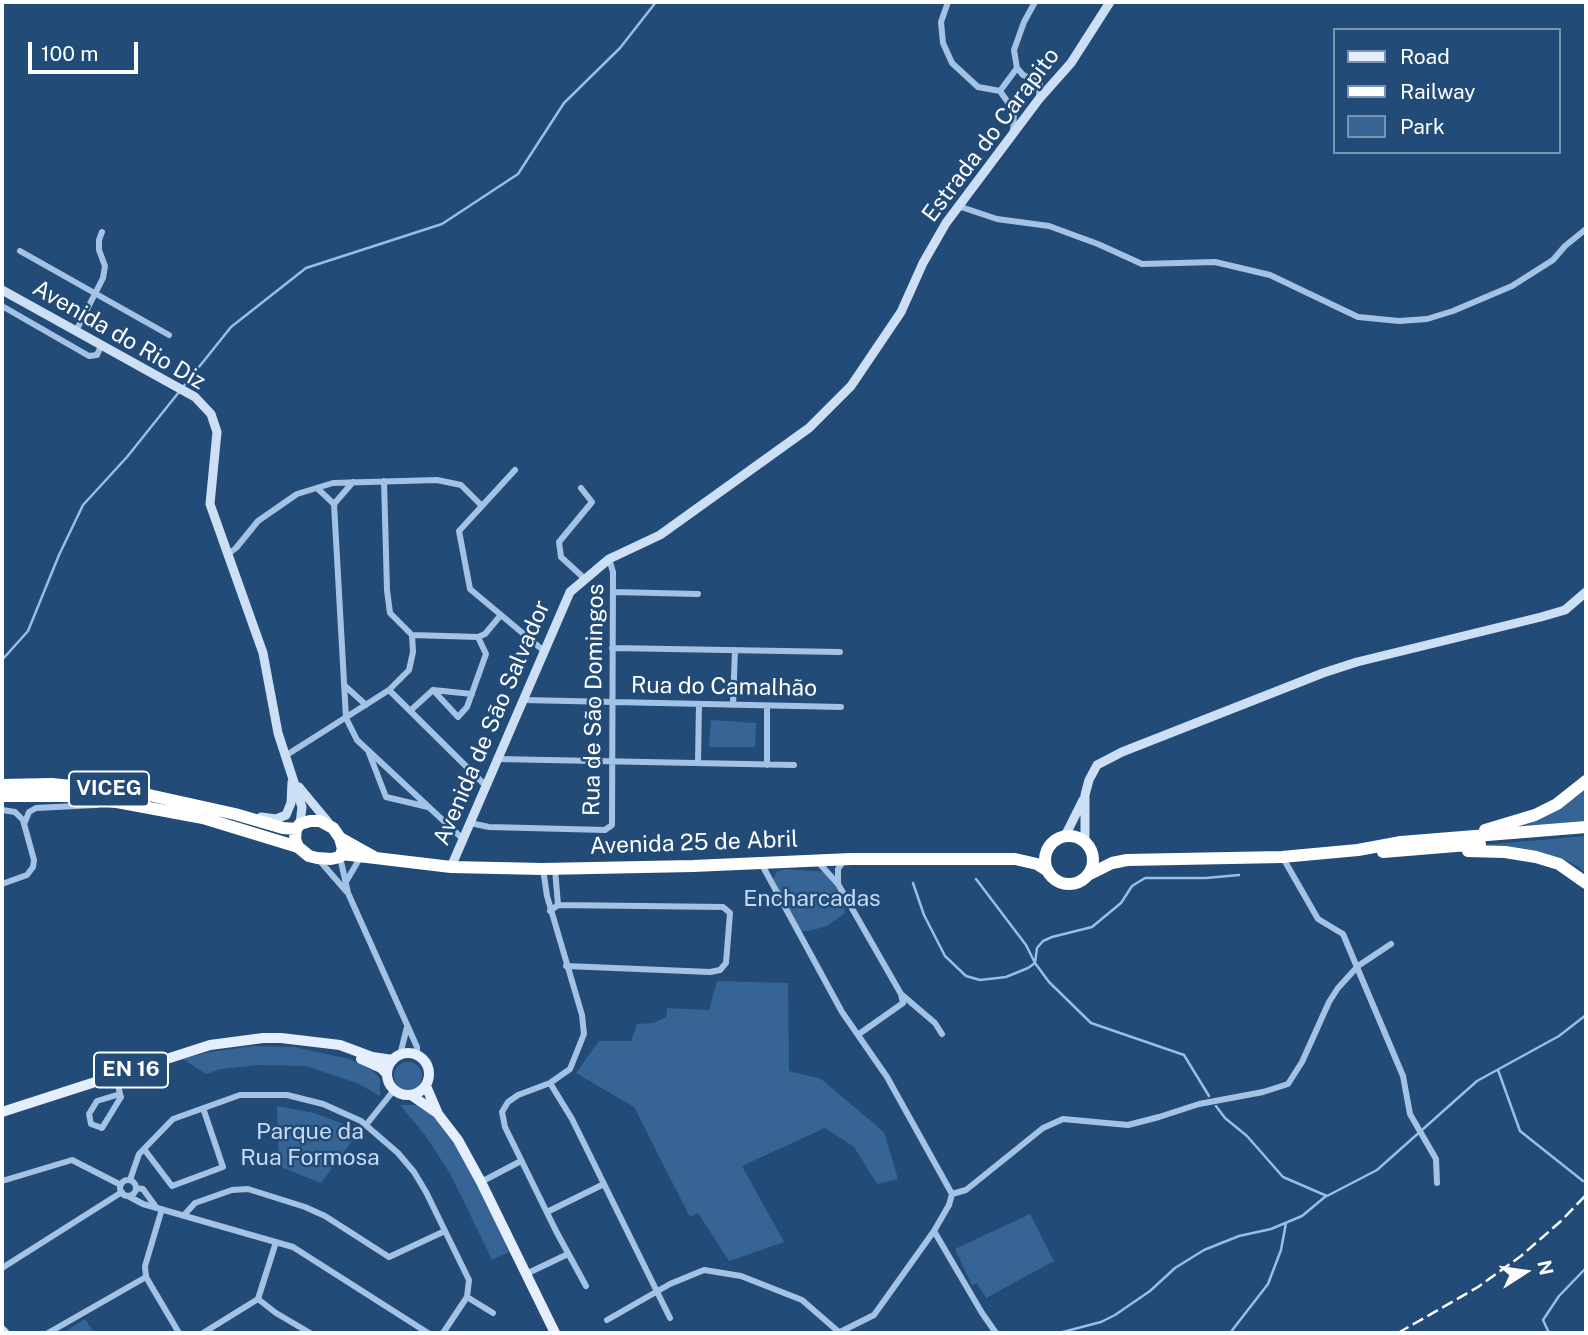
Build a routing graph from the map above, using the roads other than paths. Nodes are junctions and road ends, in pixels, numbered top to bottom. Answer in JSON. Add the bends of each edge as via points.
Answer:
{"nodes":[{"id":1,"x":948,"y":2,"type":"edge"},
{"id":2,"x":1035,"y":2,"type":"edge"},
{"id":3,"x":1110,"y":2,"type":"edge"},
{"id":4,"x":1017,"y":68,"type":"junction"},
{"id":5,"x":1058,"y":78,"type":"junction"},
{"id":6,"x":1040,"y":82,"type":"junction"},
{"id":7,"x":1000,"y":91,"type":"junction"},
{"id":8,"x":1040,"y":99,"type":"junction"},
{"id":9,"x":1014,"y":111,"type":"junction"},
{"id":10,"x":1031,"y":111,"type":"junction"},
{"id":11,"x":1013,"y":136,"type":"junction"},
{"id":12,"x":958,"y":206,"type":"junction"},
{"id":13,"x":1586,"y":229,"type":"edge"},
{"id":14,"x":102,"y":232,"type":"dead end"},
{"id":15,"x":20,"y":251,"type":"dead end"},
{"id":16,"x":2,"y":290,"type":"edge"},
{"id":17,"x":94,"y":293,"type":"junction"},
{"id":18,"x":2,"y":306,"type":"edge"},
{"id":19,"x":76,"y":331,"type":"junction"},
{"id":20,"x":169,"y":335,"type":"dead end"},
{"id":21,"x":101,"y":346,"type":"junction"},
{"id":22,"x":809,"y":428,"type":"joint"},
{"id":23,"x":515,"y":470,"type":"dead end"},
{"id":24,"x":384,"y":481,"type":"junction"},
{"id":25,"x":353,"y":482,"type":"junction"},
{"id":26,"x":317,"y":488,"type":"junction"},
{"id":27,"x":581,"y":488,"type":"dead end"},
{"id":28,"x":334,"y":504,"type":"junction"},
{"id":29,"x":482,"y":506,"type":"junction"},
{"id":30,"x":227,"y":555,"type":"junction"},
{"id":31,"x":609,"y":559,"type":"junction"},
{"id":32,"x":585,"y":579,"type":"junction"},
{"id":33,"x":613,"y":592,"type":"junction"},
{"id":34,"x":1586,"y":592,"type":"edge"},
{"id":35,"x":698,"y":594,"type":"dead end"},
{"id":36,"x":500,"y":616,"type":"junction"},
{"id":37,"x":412,"y":635,"type":"junction"},
{"id":38,"x":478,"y":637,"type":"junction"},
{"id":39,"x":612,"y":648,"type":"junction"},
{"id":40,"x":735,"y":650,"type":"junction"},
{"id":41,"x":544,"y":651,"type":"junction"},
{"id":42,"x":840,"y":652,"type":"dead end"},
{"id":43,"x":344,"y":685,"type":"junction"},
{"id":44,"x":388,"y":690,"type":"junction"},
{"id":45,"x":433,"y":690,"type":"junction"},
{"id":46,"x":472,"y":694,"type":"junction"},
{"id":47,"x":523,"y":700,"type":"junction"},
{"id":48,"x":611,"y":702,"type":"junction"},
{"id":49,"x":699,"y":704,"type":"junction"},
{"id":50,"x":366,"y":705,"type":"junction"},
{"id":51,"x":733,"y":705,"type":"junction"},
{"id":52,"x":767,"y":706,"type":"junction"},
{"id":53,"x":841,"y":707,"type":"dead end"},
{"id":54,"x":410,"y":711,"type":"junction"},
{"id":55,"x":346,"y":718,"type":"junction"},
{"id":56,"x":369,"y":751,"type":"junction"},
{"id":57,"x":285,"y":756,"type":"junction"},
{"id":58,"x":498,"y":759,"type":"junction"},
{"id":59,"x":611,"y":761,"type":"junction"},
{"id":60,"x":698,"y":763,"type":"junction"},
{"id":61,"x":767,"y":765,"type":"junction"},
{"id":62,"x":794,"y":765,"type":"dead end"},
{"id":63,"x":293,"y":778,"type":"junction"},
{"id":64,"x":1586,"y":781,"type":"edge"},
{"id":65,"x":2,"y":785,"type":"edge"},
{"id":66,"x":486,"y":786,"type":"junction"},
{"id":67,"x":1085,"y":795,"type":"junction"},
{"id":68,"x":2,"y":796,"type":"edge"},
{"id":69,"x":117,"y":802,"type":"junction"},
{"id":70,"x":428,"y":807,"type":"junction"},
{"id":71,"x":2,"y":810,"type":"edge"},
{"id":72,"x":249,"y":818,"type":"junction"},
{"id":73,"x":470,"y":823,"type":"junction"},
{"id":74,"x":25,"y":824,"type":"junction"},
{"id":75,"x":298,"y":826,"type":"junction"},
{"id":76,"x":1586,"y":827,"type":"edge"},
{"id":77,"x":337,"y":833,"type":"junction"},
{"id":78,"x":1586,"y":834,"type":"edge"},
{"id":79,"x":1065,"y":836,"type":"junction"},
{"id":80,"x":1454,"y":837,"type":"junction"},
{"id":81,"x":463,"y":839,"type":"junction"},
{"id":82,"x":1051,"y":844,"type":"junction"},
{"id":83,"x":1087,"y":845,"type":"junction"},
{"id":84,"x":298,"y":847,"type":"junction"},
{"id":85,"x":1436,"y":849,"type":"junction"},
{"id":86,"x":1358,"y":850,"type":"junction"},
{"id":87,"x":341,"y":855,"type":"junction"},
{"id":88,"x":374,"y":857,"type":"junction"},
{"id":89,"x":1282,"y":857,"type":"junction"},
{"id":90,"x":317,"y":858,"type":"junction"},
{"id":91,"x":360,"y":858,"type":"junction"},
{"id":92,"x":845,"y":859,"type":"junction"},
{"id":93,"x":1015,"y":859,"type":"junction"},
{"id":94,"x":817,"y":860,"type":"junction"},
{"id":95,"x":1127,"y":860,"type":"junction"},
{"id":96,"x":761,"y":863,"type":"junction"},
{"id":97,"x":451,"y":867,"type":"junction"},
{"id":98,"x":549,"y":868,"type":"junction"},
{"id":99,"x":1048,"y":871,"type":"junction"},
{"id":100,"x":1088,"y":875,"type":"junction"},
{"id":101,"x":346,"y":882,"type":"junction"},
{"id":102,"x":1586,"y":883,"type":"edge"},
{"id":103,"x":2,"y":884,"type":"edge"},
{"id":104,"x":838,"y":884,"type":"junction"},
{"id":105,"x":348,"y":893,"type":"junction"},
{"id":106,"x":558,"y":905,"type":"junction"},
{"id":107,"x":550,"y":911,"type":"junction"},
{"id":108,"x":1391,"y":944,"type":"dead end"},
{"id":109,"x":566,"y":966,"type":"junction"},
{"id":110,"x":1358,"y":966,"type":"junction"},
{"id":111,"x":901,"y":994,"type":"junction"},
{"id":112,"x":407,"y":1025,"type":"junction"},
{"id":113,"x":859,"y":1034,"type":"junction"},
{"id":114,"x":942,"y":1034,"type":"dead end"},
{"id":115,"x":311,"y":1042,"type":"junction"},
{"id":116,"x":417,"y":1055,"type":"junction"},
{"id":117,"x":397,"y":1057,"type":"junction"},
{"id":118,"x":387,"y":1073,"type":"junction"},
{"id":119,"x":116,"y":1075,"type":"junction"},
{"id":120,"x":550,"y":1083,"type":"junction"},
{"id":121,"x":426,"y":1086,"type":"junction"},
{"id":122,"x":394,"y":1090,"type":"junction"},
{"id":123,"x":120,"y":1094,"type":"junction"},
{"id":124,"x":411,"y":1096,"type":"junction"},
{"id":125,"x":203,"y":1108,"type":"junction"},
{"id":126,"x":2,"y":1112,"type":"edge"},
{"id":127,"x":438,"y":1114,"type":"junction"},
{"id":128,"x":366,"y":1125,"type":"junction"},
{"id":129,"x":144,"y":1149,"type":"junction"},
{"id":130,"x":522,"y":1161,"type":"junction"},
{"id":131,"x":130,"y":1180,"type":"junction"},
{"id":132,"x":2,"y":1181,"type":"edge"},
{"id":133,"x":481,"y":1182,"type":"junction"},
{"id":134,"x":1437,"y":1183,"type":"dead end"},
{"id":135,"x":604,"y":1184,"type":"junction"},
{"id":136,"x":136,"y":1188,"type":"junction"},
{"id":137,"x":124,"y":1191,"type":"junction"},
{"id":138,"x":952,"y":1194,"type":"junction"},
{"id":139,"x":159,"y":1208,"type":"junction"},
{"id":140,"x":547,"y":1212,"type":"junction"},
{"id":141,"x":185,"y":1214,"type":"junction"},
{"id":142,"x":445,"y":1231,"type":"junction"},
{"id":143,"x":934,"y":1231,"type":"junction"},
{"id":144,"x":276,"y":1242,"type":"junction"},
{"id":145,"x":569,"y":1254,"type":"junction"},
{"id":146,"x":2,"y":1268,"type":"edge"},
{"id":147,"x":526,"y":1274,"type":"junction"},
{"id":148,"x":146,"y":1277,"type":"junction"},
{"id":149,"x":586,"y":1286,"type":"dead end"},
{"id":150,"x":658,"y":1291,"type":"junction"},
{"id":151,"x":467,"y":1297,"type":"junction"},
{"id":152,"x":258,"y":1299,"type":"junction"},
{"id":153,"x":494,"y":1313,"type":"dead end"},
{"id":154,"x":670,"y":1318,"type":"dead end"},
{"id":155,"x":607,"y":1320,"type":"dead end"},
{"id":156,"x":48,"y":1333,"type":"edge"},
{"id":157,"x":179,"y":1333,"type":"edge"},
{"id":158,"x":203,"y":1333,"type":"edge"},
{"id":159,"x":310,"y":1333,"type":"edge"},
{"id":160,"x":428,"y":1333,"type":"edge"},
{"id":161,"x":443,"y":1333,"type":"edge"},
{"id":162,"x":555,"y":1333,"type":"edge"},
{"id":163,"x":839,"y":1333,"type":"edge"},
{"id":164,"x":996,"y":1333,"type":"edge"}],
"edges":[{"from":1,"to":7,"type":"street","via":[[941,22],[943,43],[952,63],[978,87]]},
{"from":2,"to":4,"type":"street","via":[[1014,50]]},
{"from":3,"to":5,"type":"main road","name":"Estrada do Carapito"},
{"from":4,"to":6,"type":"street"},
{"from":4,"to":7,"type":"street"},
{"from":5,"to":6,"type":"street"},
{"from":5,"to":8,"type":"main road","name":"Estrada do Carapito"},
{"from":6,"to":8,"type":"street"},
{"from":7,"to":9,"type":"street"},
{"from":8,"to":10,"type":"main road","name":"Estrada do Carapito"},
{"from":9,"to":10,"type":"street"},
{"from":9,"to":11,"type":"street"},
{"from":10,"to":11,"type":"main road","name":"Estrada do Carapito"},
{"from":11,"to":12,"type":"main road","name":"Estrada do Carapito"},
{"from":12,"to":13,"type":"street","via":[[997,219],[1049,226],[1142,264],[1215,262],[1270,275],[1358,317],[1399,321],[1453,311],[1512,286],[1553,260]]},
{"from":12,"to":22,"type":"main road","name":"Estrada do Carapito","via":[[923,263],[901,312],[851,386]]},
{"from":14,"to":17,"type":"street","via":[[99,250],[105,266]]},
{"from":15,"to":17,"type":"street"},
{"from":16,"to":19,"type":"main road","name":"Avenida do Rio Diz"},
{"from":17,"to":19,"type":"street"},
{"from":17,"to":20,"type":"street"},
{"from":18,"to":21,"type":"street","via":[[89,356],[97,355]]},
{"from":19,"to":21,"type":"main road","name":"Avenida do Rio Diz"},
{"from":21,"to":30,"type":"main road","name":"Avenida do Rio Diz","via":[[195,397],[211,414],[217,432],[210,504]]},
{"from":22,"to":31,"type":"main road","name":"Avenida de São Salvador","via":[[660,534]]},
{"from":23,"to":29,"type":"street"},
{"from":24,"to":25,"type":"street"},
{"from":24,"to":29,"type":"street","via":[[437,480],[461,485]]},
{"from":24,"to":37,"type":"street","via":[[390,614]]},
{"from":25,"to":26,"type":"street"},
{"from":25,"to":28,"type":"street"},
{"from":26,"to":28,"type":"street"},
{"from":26,"to":30,"type":"street","via":[[297,494],[258,521]]},
{"from":27,"to":32,"type":"street","via":[[592,502],[559,542],[561,557]]},
{"from":28,"to":43,"type":"street"},
{"from":29,"to":36,"type":"street","via":[[459,531],[460,544],[470,589]]},
{"from":30,"to":57,"type":"main road","name":"Avenida do Rio Diz","via":[[263,653]]},
{"from":31,"to":32,"type":"main road","name":"Avenida de São Salvador"},
{"from":31,"to":33,"type":"street","name":"Rua de São Domingos"},
{"from":32,"to":41,"type":"main road","name":"Avenida de São Salvador","via":[[570,592]]},
{"from":33,"to":35,"type":"street"},
{"from":33,"to":39,"type":"street","name":"Rua de São Domingos"},
{"from":34,"to":67,"type":"main road","via":[[1565,610],[1323,673],[1122,752],[1097,765]]},
{"from":36,"to":38,"type":"street"},
{"from":36,"to":41,"type":"street"},
{"from":37,"to":38,"type":"street"},
{"from":37,"to":44,"type":"street","via":[[409,670]]},
{"from":38,"to":46,"type":"street","via":[[486,654]]},
{"from":39,"to":40,"type":"street"},
{"from":39,"to":48,"type":"street","name":"Rua de São Domingos"},
{"from":40,"to":42,"type":"street"},
{"from":40,"to":51,"type":"street"},
{"from":41,"to":47,"type":"main road","name":"Avenida de São Salvador"},
{"from":43,"to":50,"type":"street"},
{"from":43,"to":55,"type":"street"},
{"from":44,"to":50,"type":"street"},
{"from":44,"to":54,"type":"street"},
{"from":45,"to":46,"type":"street"},
{"from":45,"to":46,"type":"street","via":[[458,717]]},
{"from":45,"to":54,"type":"street"},
{"from":47,"to":48,"type":"street","name":"Rua do Camalhão"},
{"from":47,"to":58,"type":"main road","name":"Avenida de São Salvador"},
{"from":48,"to":49,"type":"street","name":"Rua do Camalhão"},
{"from":48,"to":59,"type":"street","name":"Rua de São Domingos"},
{"from":49,"to":51,"type":"street","name":"Rua do Camalhão"},
{"from":49,"to":60,"type":"street"},
{"from":50,"to":55,"type":"street"},
{"from":51,"to":52,"type":"street","name":"Rua do Camalhão"},
{"from":52,"to":53,"type":"street","name":"Rua do Camalhão"},
{"from":52,"to":61,"type":"street"},
{"from":54,"to":66,"type":"street"},
{"from":55,"to":56,"type":"street","via":[[357,740]]},
{"from":55,"to":57,"type":"street"},
{"from":56,"to":70,"type":"street"},
{"from":56,"to":70,"type":"street","via":[[386,797]]},
{"from":57,"to":63,"type":"main road","name":"Avenida do Rio Diz"},
{"from":58,"to":59,"type":"street"},
{"from":58,"to":66,"type":"main road","name":"Avenida de São Salvador"},
{"from":59,"to":60,"type":"street"},
{"from":59,"to":73,"type":"street","name":"Rua de São Domingos","via":[[612,825],[605,830]]},
{"from":60,"to":61,"type":"street"},
{"from":61,"to":62,"type":"street"},
{"from":63,"to":72,"type":"main road","via":[[285,815]]},
{"from":63,"to":75,"type":"main road","name":"Avenida do Rio Diz","via":[[302,807]]},
{"from":63,"to":77,"type":"main road","name":"Avenida do Rio Diz"},
{"from":64,"to":80,"type":"highway","via":[[1535,815]]},
{"from":65,"to":72,"type":"highway","number":"VICEG","via":[[52,784],[128,792]]},
{"from":66,"to":73,"type":"main road","name":"Avenida de São Salvador"},
{"from":67,"to":79,"type":"main road"},
{"from":67,"to":83,"type":"main road"},
{"from":68,"to":69,"type":"highway","number":"VICEG"},
{"from":69,"to":74,"type":"street","via":[[36,808]]},
{"from":69,"to":84,"type":"highway","number":"VICEG","via":[[203,818]]},
{"from":70,"to":81,"type":"street"},
{"from":71,"to":74,"type":"street","via":[[15,812]]},
{"from":72,"to":75,"type":"highway","number":"VICEG","via":[[283,828]]},
{"from":73,"to":81,"type":"main road","name":"Avenida de São Salvador"},
{"from":74,"to":103,"type":"street","via":[[33,867],[24,877]]},
{"from":75,"to":77,"type":"highway","via":[[320,821]]},
{"from":75,"to":84,"type":"highway"},
{"from":76,"to":80,"type":"highway"},
{"from":77,"to":87,"type":"highway"},
{"from":77,"to":88,"type":"highway","name":"Avenida 25 de Abril"},
{"from":78,"to":85,"type":"highway"},
{"from":79,"to":82,"type":"highway","name":"Avenida 25 de Abril"},
{"from":79,"to":83,"type":"highway"},
{"from":80,"to":86,"type":"highway"},
{"from":81,"to":97,"type":"main road","name":"Avenida de São Salvador"},
{"from":82,"to":93,"type":"highway","name":"Avenida 25 de Abril"},
{"from":82,"to":99,"type":"highway","via":[[1045,857]]},
{"from":83,"to":95,"type":"highway","via":[[1106,856]]},
{"from":83,"to":100,"type":"highway","via":[[1093,862]]},
{"from":84,"to":90,"type":"highway"},
{"from":85,"to":86,"type":"highway"},
{"from":85,"to":102,"type":"highway","via":[[1505,852],[1559,864]]},
{"from":86,"to":89,"type":"highway"},
{"from":87,"to":90,"type":"highway"},
{"from":87,"to":91,"type":"highway","name":"Avenida 25 de Abril"},
{"from":87,"to":101,"type":"street"},
{"from":88,"to":91,"type":"highway","name":"Avenida 25 de Abril"},
{"from":88,"to":97,"type":"highway","name":"Avenida 25 de Abril"},
{"from":89,"to":95,"type":"highway"},
{"from":89,"to":110,"type":"street","via":[[1318,919],[1343,933]]},
{"from":90,"to":105,"type":"street"},
{"from":91,"to":101,"type":"street"},
{"from":92,"to":93,"type":"highway","name":"Avenida 25 de Abril"},
{"from":92,"to":94,"type":"highway","name":"Avenida 25 de Abril"},
{"from":92,"to":104,"type":"street","via":[[838,869]]},
{"from":93,"to":99,"type":"highway","name":"Avenida 25 de Abril"},
{"from":94,"to":96,"type":"highway","name":"Avenida 25 de Abril"},
{"from":94,"to":104,"type":"street"},
{"from":95,"to":100,"type":"highway"},
{"from":96,"to":98,"type":"highway","name":"Avenida 25 de Abril"},
{"from":96,"to":113,"type":"street","via":[[842,1012]]},
{"from":97,"to":98,"type":"highway","name":"Avenida 25 de Abril"},
{"from":98,"to":106,"type":"street"},
{"from":98,"to":107,"type":"street"},
{"from":99,"to":100,"type":"highway","name":"Avenida 25 de Abril","via":[[1063,884],[1077,883]]},
{"from":101,"to":105,"type":"street"},
{"from":104,"to":111,"type":"street"},
{"from":105,"to":112,"type":"street"},
{"from":106,"to":107,"type":"street"},
{"from":106,"to":109,"type":"street","via":[[723,907],[730,913],[726,963],[720,970]]},
{"from":107,"to":109,"type":"street"},
{"from":108,"to":110,"type":"street"},
{"from":109,"to":120,"type":"street","via":[[584,1034],[570,1069]]},
{"from":110,"to":134,"type":"street","via":[[1403,1076],[1410,1114],[1436,1159]]},
{"from":110,"to":138,"type":"street","via":[[1329,1002],[1303,1062],[1288,1084],[1128,1125],[1063,1119],[1043,1128],[966,1191]]},
{"from":111,"to":113,"type":"street","via":[[903,1003]]},
{"from":111,"to":114,"type":"street"},
{"from":112,"to":116,"type":"street"},
{"from":112,"to":117,"type":"street"},
{"from":113,"to":138,"type":"street"},
{"from":115,"to":117,"type":"main road","number":"EN 16","via":[[340,1045],[372,1057]]},
{"from":115,"to":118,"type":"main road","number":"EN 16"},
{"from":115,"to":119,"type":"main road","number":"EN 16","via":[[263,1038],[210,1045]]},
{"from":116,"to":117,"type":"main road","number":"EN 16"},
{"from":116,"to":121,"type":"main road","via":[[427,1064]]},
{"from":117,"to":118,"type":"main road"},
{"from":118,"to":122,"type":"main road"},
{"from":119,"to":123,"type":"street"},
{"from":119,"to":126,"type":"main road","number":"EN 16"},
{"from":120,"to":130,"type":"street","via":[[518,1095],[502,1112]]},
{"from":120,"to":135,"type":"street"},
{"from":121,"to":124,"type":"main road"},
{"from":121,"to":127,"type":"main road"},
{"from":122,"to":124,"type":"main road"},
{"from":122,"to":128,"type":"street"},
{"from":123,"to":123,"type":"street","via":[[102,1128],[91,1124],[89,1114],[97,1101]]},
{"from":124,"to":127,"type":"main road"},
{"from":125,"to":128,"type":"street","via":[[240,1096],[287,1095],[323,1104]]},
{"from":125,"to":129,"type":"street","via":[[173,1119]]},
{"from":125,"to":129,"type":"street","via":[[223,1167],[172,1185]]},
{"from":127,"to":133,"type":"main road"},
{"from":128,"to":142,"type":"street","via":[[414,1172]]},
{"from":129,"to":131,"type":"street"},
{"from":130,"to":133,"type":"street"},
{"from":130,"to":140,"type":"street"},
{"from":131,"to":136,"type":"street"},
{"from":131,"to":137,"type":"street","via":[[126,1180]]},
{"from":132,"to":137,"type":"street","via":[[72,1160]]},
{"from":133,"to":147,"type":"main road"},
{"from":135,"to":140,"type":"street"},
{"from":135,"to":150,"type":"street"},
{"from":136,"to":137,"type":"street","via":[[133,1194]]},
{"from":136,"to":139,"type":"street","via":[[143,1189]]},
{"from":137,"to":139,"type":"street"},
{"from":137,"to":146,"type":"street"},
{"from":138,"to":143,"type":"street"},
{"from":139,"to":141,"type":"street"},
{"from":139,"to":148,"type":"street"},
{"from":140,"to":145,"type":"street"},
{"from":141,"to":142,"type":"street","via":[[195,1203],[248,1189],[325,1216],[389,1257]]},
{"from":141,"to":144,"type":"street"},
{"from":142,"to":151,"type":"street","via":[[469,1280]]},
{"from":143,"to":163,"type":"street","via":[[874,1315]]},
{"from":143,"to":164,"type":"street"},
{"from":144,"to":152,"type":"street"},
{"from":144,"to":160,"type":"street","via":[[303,1252]]},
{"from":145,"to":147,"type":"street"},
{"from":145,"to":149,"type":"street"},
{"from":147,"to":162,"type":"main road"},
{"from":148,"to":156,"type":"street"},
{"from":148,"to":157,"type":"street"},
{"from":150,"to":154,"type":"street"},
{"from":150,"to":155,"type":"street"},
{"from":150,"to":163,"type":"street","via":[[704,1270],[741,1276],[802,1300]]},
{"from":151,"to":153,"type":"street"},
{"from":151,"to":161,"type":"street"},
{"from":152,"to":158,"type":"street"},
{"from":152,"to":159,"type":"street"}]}
